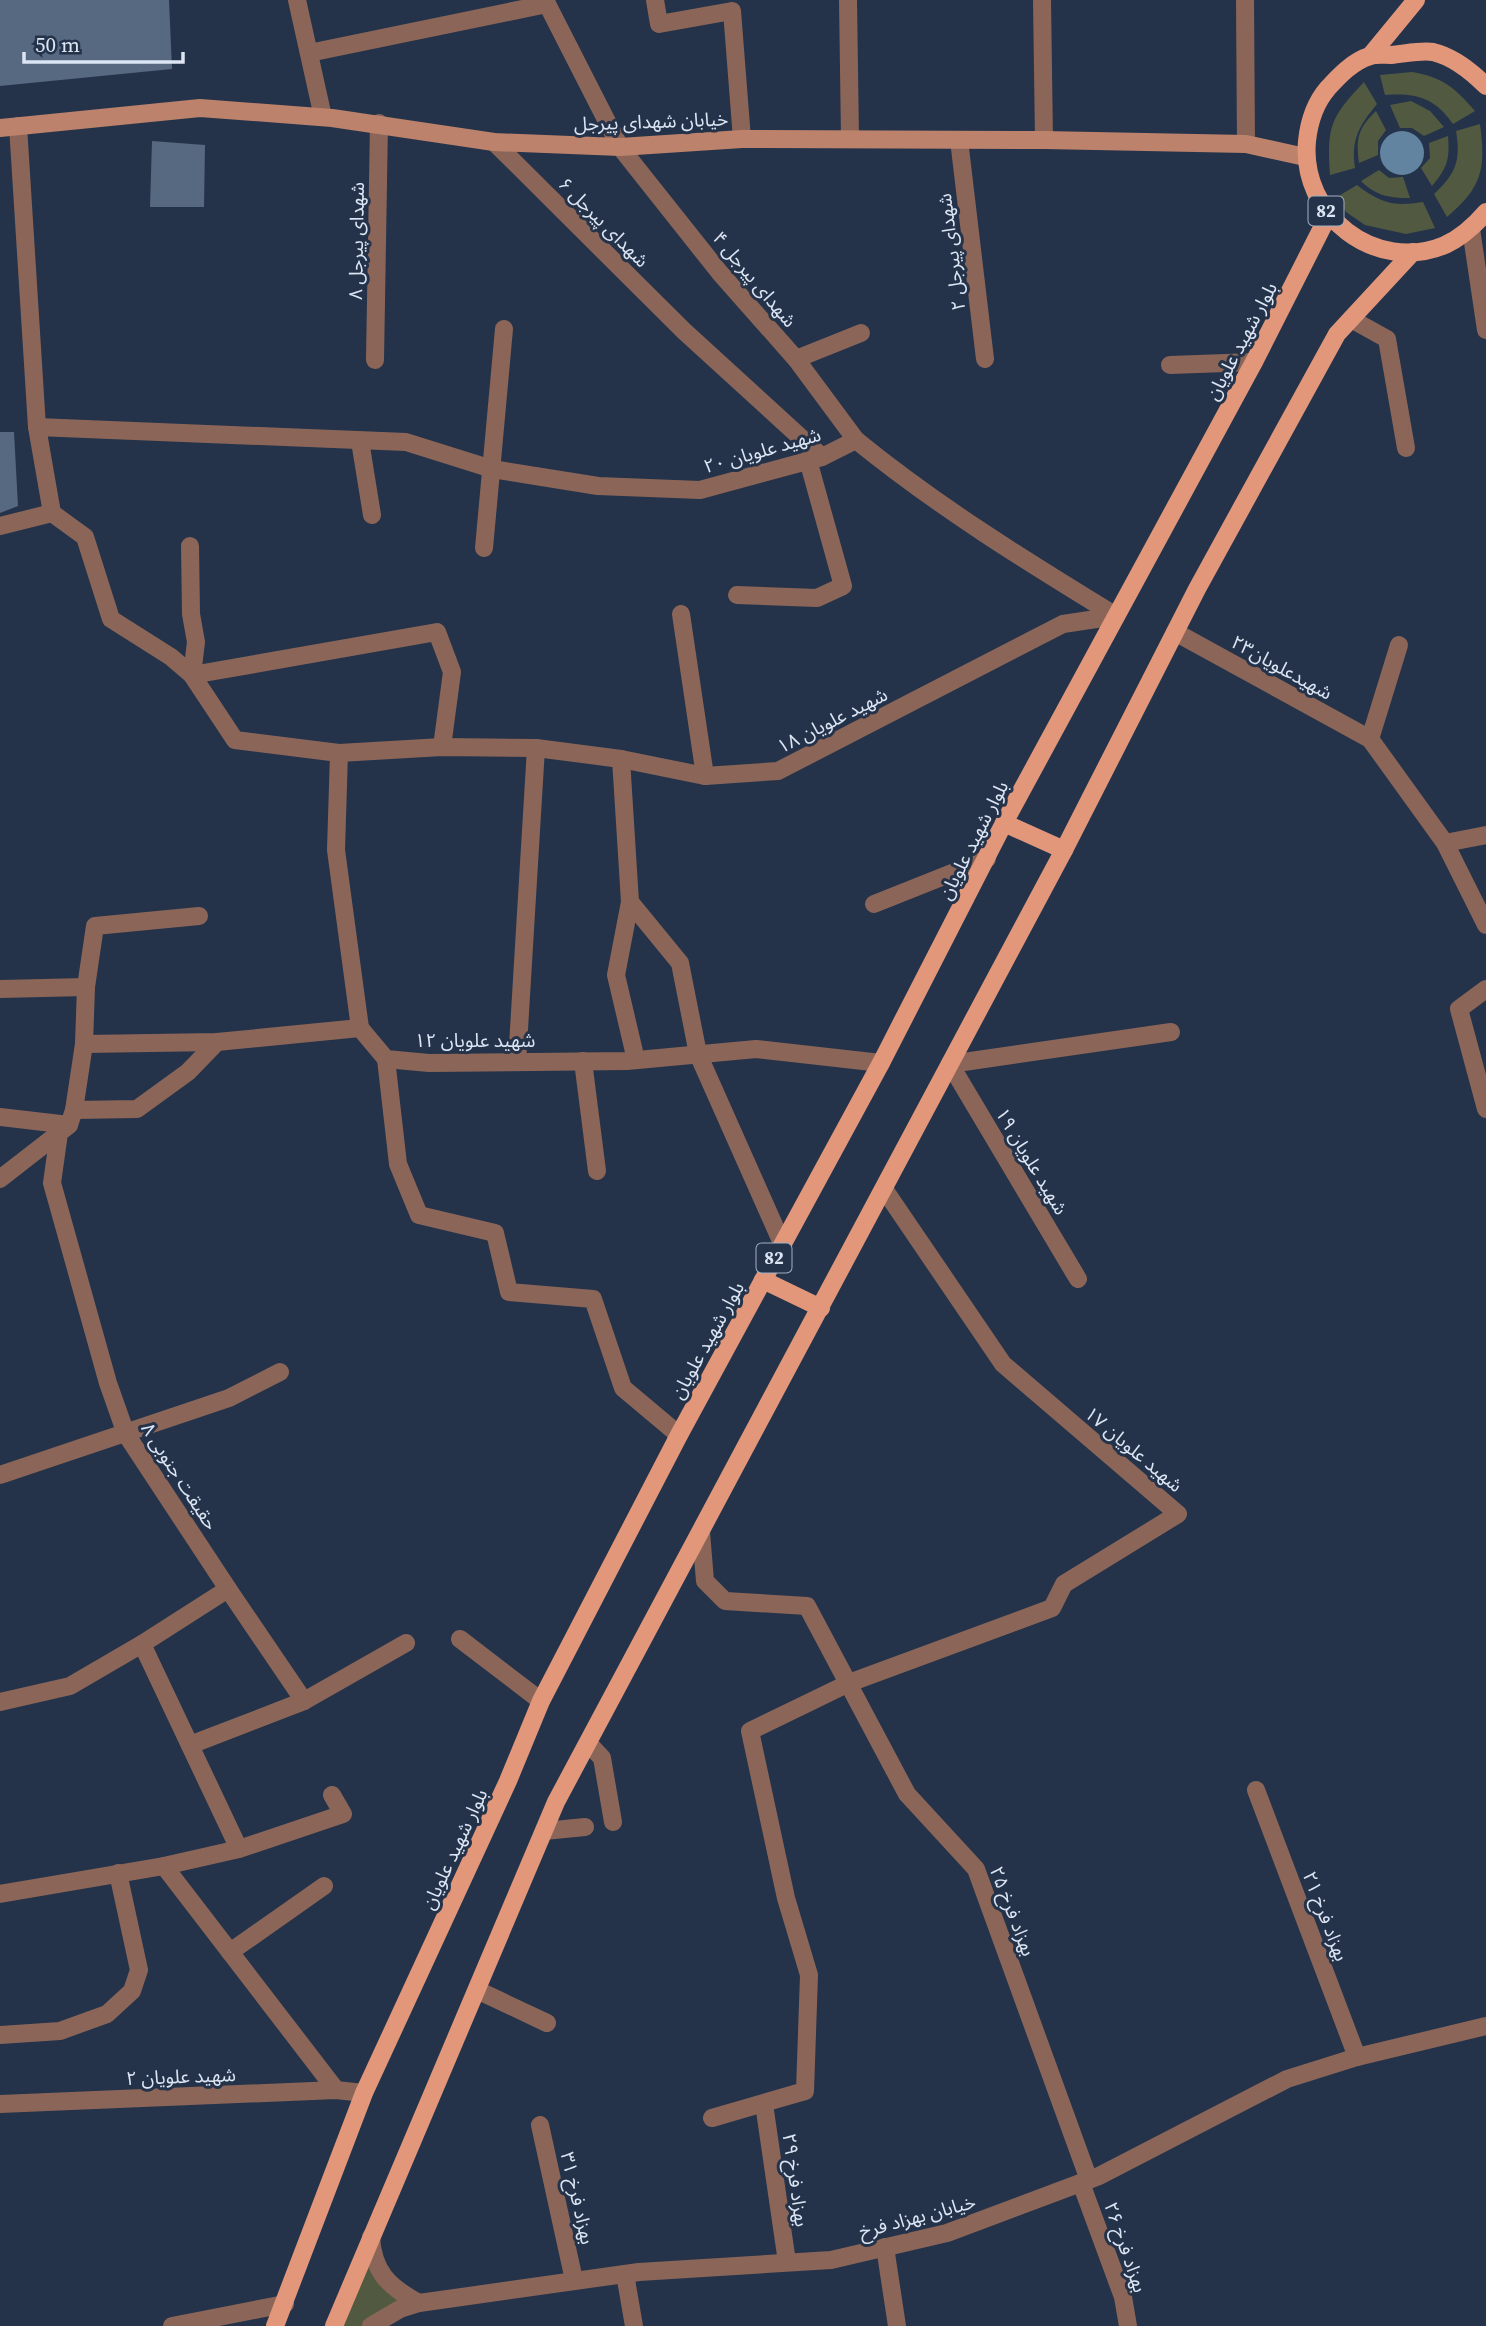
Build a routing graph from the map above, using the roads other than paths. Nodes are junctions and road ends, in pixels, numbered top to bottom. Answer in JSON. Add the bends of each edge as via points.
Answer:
{"nodes":[{"id":1,"x":297,"y":0,"type":"edge"},
{"id":2,"x":655,"y":0,"type":"edge"},
{"id":3,"x":848,"y":0,"type":"edge"},
{"id":4,"x":1042,"y":0,"type":"edge"},
{"id":5,"x":1245,"y":0,"type":"edge"},
{"id":6,"x":1416,"y":0,"type":"edge"},
{"id":7,"x":546,"y":2,"type":"edge"},
{"id":8,"x":309,"y":53,"type":"junction"},
{"id":9,"x":1370,"y":56,"type":"junction"},
{"id":10,"x":1486,"y":85,"type":"edge"},
{"id":11,"x":323,"y":117,"type":"junction"},
{"id":12,"x":379,"y":123,"type":"junction"},
{"id":13,"x":9,"y":127,"type":"edge"},
{"id":14,"x":850,"y":138,"type":"junction"},
{"id":15,"x":742,"y":139,"type":"junction"},
{"id":16,"x":959,"y":140,"type":"junction"},
{"id":17,"x":1044,"y":140,"type":"junction"},
{"id":18,"x":494,"y":142,"type":"junction"},
{"id":19,"x":1246,"y":144,"type":"junction"},
{"id":20,"x":620,"y":147,"type":"junction"},
{"id":21,"x":1306,"y":157,"type":"junction"},
{"id":22,"x":1486,"y":212,"type":"edge"},
{"id":23,"x":1328,"y":216,"type":"junction"},
{"id":24,"x":1471,"y":229,"type":"junction"},
{"id":25,"x":1413,"y":252,"type":"junction"},
{"id":26,"x":1351,"y":318,"type":"junction"},
{"id":27,"x":504,"y":329,"type":"dead end"},
{"id":28,"x":1486,"y":330,"type":"edge"},
{"id":29,"x":861,"y":333,"type":"dead end"},
{"id":30,"x":796,"y":359,"type":"junction"},
{"id":31,"x":985,"y":359,"type":"dead end"},
{"id":32,"x":375,"y":360,"type":"dead end"},
{"id":33,"x":1255,"y":362,"type":"junction"},
{"id":34,"x":1170,"y":365,"type":"dead end"},
{"id":35,"x":37,"y":426,"type":"junction"},
{"id":36,"x":856,"y":440,"type":"junction"},
{"id":37,"x":360,"y":441,"type":"junction"},
{"id":38,"x":1406,"y":448,"type":"dead end"},
{"id":39,"x":815,"y":459,"type":"junction"},
{"id":40,"x":492,"y":469,"type":"junction"},
{"id":41,"x":52,"y":513,"type":"junction"},
{"id":42,"x":372,"y":515,"type":"dead end"},
{"id":43,"x":0,"y":526,"type":"edge"},
{"id":44,"x":190,"y":546,"type":"dead end"},
{"id":45,"x":484,"y":548,"type":"dead end"},
{"id":46,"x":737,"y":595,"type":"dead end"},
{"id":47,"x":681,"y":614,"type":"dead end"},
{"id":48,"x":1116,"y":616,"type":"junction"},
{"id":49,"x":1175,"y":632,"type":"junction"},
{"id":50,"x":1399,"y":645,"type":"dead end"},
{"id":51,"x":192,"y":675,"type":"junction"},
{"id":52,"x":1370,"y":739,"type":"junction"},
{"id":53,"x":442,"y":747,"type":"junction"},
{"id":54,"x":536,"y":748,"type":"junction"},
{"id":55,"x":339,"y":753,"type":"junction"},
{"id":56,"x":621,"y":759,"type":"junction"},
{"id":57,"x":705,"y":776,"type":"junction"},
{"id":58,"x":1004,"y":823,"type":"junction"},
{"id":59,"x":1486,"y":835,"type":"edge"},
{"id":60,"x":1446,"y":843,"type":"junction"},
{"id":61,"x":1064,"y":850,"type":"junction"},
{"id":62,"x":987,"y":859,"type":"junction"},
{"id":63,"x":630,"y":902,"type":"junction"},
{"id":64,"x":874,"y":904,"type":"dead end"},
{"id":65,"x":199,"y":916,"type":"dead end"},
{"id":66,"x":1486,"y":925,"type":"edge"},
{"id":67,"x":86,"y":987,"type":"junction"},
{"id":68,"x":0,"y":989,"type":"edge"},
{"id":69,"x":1486,"y":989,"type":"edge"},
{"id":70,"x":360,"y":1028,"type":"junction"},
{"id":71,"x":1171,"y":1032,"type":"dead end"},
{"id":72,"x":217,"y":1042,"type":"junction"},
{"id":73,"x":84,"y":1044,"type":"junction"},
{"id":74,"x":698,"y":1054,"type":"junction"},
{"id":75,"x":386,"y":1059,"type":"junction"},
{"id":76,"x":636,"y":1060,"type":"junction"},
{"id":77,"x":583,"y":1061,"type":"junction"},
{"id":78,"x":517,"y":1062,"type":"junction"},
{"id":79,"x":881,"y":1063,"type":"junction"},
{"id":80,"x":950,"y":1064,"type":"junction"},
{"id":81,"x":1486,"y":1109,"type":"edge"},
{"id":82,"x":0,"y":1117,"type":"edge"},
{"id":83,"x":67,"y":1123,"type":"junction"},
{"id":84,"x":597,"y":1171,"type":"dead end"},
{"id":85,"x":0,"y":1179,"type":"edge"},
{"id":86,"x":884,"y":1189,"type":"junction"},
{"id":87,"x":782,"y":1242,"type":"junction"},
{"id":88,"x":1078,"y":1279,"type":"dead end"},
{"id":89,"x":763,"y":1280,"type":"junction"},
{"id":90,"x":821,"y":1308,"type":"junction"},
{"id":91,"x":280,"y":1372,"type":"dead end"},
{"id":92,"x":126,"y":1434,"type":"junction"},
{"id":93,"x":679,"y":1435,"type":"junction"},
{"id":94,"x":0,"y":1475,"type":"edge"},
{"id":95,"x":701,"y":1532,"type":"junction"},
{"id":96,"x":228,"y":1589,"type":"junction"},
{"id":97,"x":460,"y":1639,"type":"dead end"},
{"id":98,"x":406,"y":1643,"type":"dead end"},
{"id":99,"x":142,"y":1644,"type":"junction"},
{"id":100,"x":849,"y":1683,"type":"junction"},
{"id":101,"x":304,"y":1701,"type":"junction"},
{"id":102,"x":541,"y":1701,"type":"junction"},
{"id":103,"x":0,"y":1702,"type":"edge"},
{"id":104,"x":588,"y":1744,"type":"junction"},
{"id":105,"x":190,"y":1745,"type":"junction"},
{"id":106,"x":1256,"y":1790,"type":"dead end"},
{"id":107,"x":332,"y":1795,"type":"dead end"},
{"id":108,"x":613,"y":1822,"type":"dead end"},
{"id":109,"x":585,"y":1828,"type":"dead end"},
{"id":110,"x":544,"y":1831,"type":"junction"},
{"id":111,"x":239,"y":1849,"type":"junction"},
{"id":112,"x":164,"y":1866,"type":"junction"},
{"id":113,"x":118,"y":1873,"type":"junction"},
{"id":114,"x":324,"y":1886,"type":"dead end"},
{"id":115,"x":0,"y":1895,"type":"edge"},
{"id":116,"x":230,"y":1952,"type":"junction"},
{"id":117,"x":477,"y":1990,"type":"junction"},
{"id":118,"x":547,"y":2023,"type":"dead end"},
{"id":119,"x":1486,"y":2026,"type":"edge"},
{"id":120,"x":0,"y":2035,"type":"edge"},
{"id":121,"x":1357,"y":2057,"type":"junction"},
{"id":122,"x":336,"y":2090,"type":"junction"},
{"id":123,"x":364,"y":2093,"type":"junction"},
{"id":124,"x":0,"y":2104,"type":"edge"},
{"id":125,"x":764,"y":2104,"type":"junction"},
{"id":126,"x":712,"y":2118,"type":"dead end"},
{"id":127,"x":540,"y":2125,"type":"dead end"},
{"id":128,"x":1085,"y":2182,"type":"junction"},
{"id":129,"x":371,"y":2237,"type":"junction"},
{"id":130,"x":885,"y":2247,"type":"junction"},
{"id":131,"x":787,"y":2262,"type":"junction"},
{"id":132,"x":625,"y":2274,"type":"junction"},
{"id":133,"x":574,"y":2280,"type":"junction"},
{"id":134,"x":418,"y":2303,"type":"junction"},
{"id":135,"x":285,"y":2304,"type":"junction"},
{"id":136,"x":172,"y":2326,"type":"edge"},
{"id":137,"x":275,"y":2326,"type":"edge"},
{"id":138,"x":334,"y":2326,"type":"edge"},
{"id":139,"x":371,"y":2326,"type":"edge"},
{"id":140,"x":634,"y":2326,"type":"edge"},
{"id":141,"x":897,"y":2326,"type":"edge"},
{"id":142,"x":1128,"y":2326,"type":"edge"}],
"edges":[{"from":1,"to":8,"type":"street"},
{"from":2,"to":15,"type":"street","via":[[659,24],[732,11]]},
{"from":3,"to":14,"type":"street"},
{"from":4,"to":17,"type":"street"},
{"from":5,"to":19,"type":"street"},
{"from":6,"to":9,"type":"main road","number":"82"},
{"from":7,"to":8,"type":"street"},
{"from":7,"to":20,"type":"street","name":"شهدای پیرجل ۴"},
{"from":8,"to":11,"type":"street"},
{"from":9,"to":10,"type":"main road","number":"82","via":[[1433,52],[1462,65]]},
{"from":9,"to":21,"type":"main road","number":"82","via":[[1342,72],[1321,96],[1308,125]]},
{"from":11,"to":12,"type":"main road","name":"خیابان شهدای پیرجل"},
{"from":11,"to":13,"type":"main road","name":"خیابان شهدای پیرجل","via":[[200,108]]},
{"from":12,"to":18,"type":"main road","name":"خیابان شهدای پیرجل"},
{"from":12,"to":32,"type":"street","name":"شهدای پیرجل ۸"},
{"from":13,"to":35,"type":"street"},
{"from":14,"to":15,"type":"main road","name":"خیابان شهدای پیرجل"},
{"from":14,"to":16,"type":"main road","name":"خیابان شهدای پیرجل"},
{"from":15,"to":20,"type":"main road","name":"خیابان شهدای پیرجل"},
{"from":16,"to":17,"type":"main road","name":"خیابان شهدای پیرجل"},
{"from":16,"to":31,"type":"street","name":"شهدای پیرجل ۲"},
{"from":17,"to":19,"type":"main road","name":"خیابان شهدای پیرجل"},
{"from":18,"to":20,"type":"main road","name":"خیابان شهدای پیرجل"},
{"from":18,"to":39,"type":"street","name":"شهدای پیرجل ۶"},
{"from":19,"to":21,"type":"main road","name":"خیابان شهدای پیرجل"},
{"from":20,"to":30,"type":"street","name":"شهدای پیرجل ۴","via":[[720,273]]},
{"from":21,"to":23,"type":"main road","number":"82","via":[[1312,188]]},
{"from":22,"to":24,"type":"main road","number":"82"},
{"from":23,"to":25,"type":"main road","number":"82","via":[[1352,237],[1381,249]]},
{"from":23,"to":33,"type":"main road","name":"بلوار شهید علویان","number":"82"},
{"from":24,"to":25,"type":"main road","number":"82","via":[[1444,245]]},
{"from":24,"to":28,"type":"street"},
{"from":25,"to":26,"type":"main road"},
{"from":26,"to":38,"type":"street","via":[[1387,339]]},
{"from":26,"to":49,"type":"main road","via":[[1337,334]]},
{"from":27,"to":40,"type":"street"},
{"from":29,"to":30,"type":"street"},
{"from":30,"to":36,"type":"street","name":"شهدای پیرجل ۴"},
{"from":33,"to":34,"type":"street"},
{"from":33,"to":48,"type":"main road","name":"بلوار شهید علویان","number":"82"},
{"from":35,"to":37,"type":"street","name":"شهید علویان ۲۰"},
{"from":35,"to":41,"type":"street"},
{"from":36,"to":39,"type":"street","name":"شهید علویان ۲۰"},
{"from":36,"to":48,"type":"street","via":[[984,535]]},
{"from":37,"to":40,"type":"street","name":"شهید علویان ۲۰","via":[[406,442]]},
{"from":37,"to":42,"type":"street"},
{"from":39,"to":40,"type":"street","name":"شهید علویان ۲۰","via":[[700,490],[598,486]]},
{"from":39,"to":46,"type":"street","via":[[843,586],[817,598]]},
{"from":40,"to":45,"type":"street"},
{"from":41,"to":43,"type":"street"},
{"from":41,"to":51,"type":"street","name":"شهید علویان ۱۸","via":[[85,537],[111,620]]},
{"from":44,"to":51,"type":"street","via":[[196,642]]},
{"from":47,"to":57,"type":"street"},
{"from":48,"to":57,"type":"street","name":"شهید علویان ۱۸","via":[[1063,624],[778,771]]},
{"from":48,"to":58,"type":"main road","name":"بلوار شهید علویان","number":"82"},
{"from":49,"to":52,"type":"street","name":"شهیدعلویان۲۳"},
{"from":49,"to":61,"type":"main road"},
{"from":50,"to":52,"type":"street"},
{"from":51,"to":53,"type":"street","via":[[437,632],[452,672]]},
{"from":51,"to":55,"type":"street","name":"شهید علویان ۱۸","via":[[235,740]]},
{"from":52,"to":60,"type":"street"},
{"from":53,"to":54,"type":"street","name":"شهید علویان ۱۸"},
{"from":53,"to":55,"type":"street","name":"شهید علویان ۱۸"},
{"from":54,"to":56,"type":"street","name":"شهید علویان ۱۸"},
{"from":54,"to":78,"type":"street"},
{"from":55,"to":70,"type":"street","via":[[336,850]]},
{"from":56,"to":57,"type":"street","name":"شهید علویان ۱۸"},
{"from":56,"to":63,"type":"street"},
{"from":58,"to":61,"type":"main road"},
{"from":58,"to":62,"type":"main road","name":"بلوار شهید علویان","number":"82"},
{"from":59,"to":60,"type":"street"},
{"from":60,"to":66,"type":"street"},
{"from":61,"to":80,"type":"main road"},
{"from":62,"to":64,"type":"street"},
{"from":62,"to":79,"type":"main road","name":"بلوار شهید علویان","number":"82"},
{"from":63,"to":74,"type":"street","via":[[680,963]]},
{"from":63,"to":76,"type":"street","via":[[616,975]]},
{"from":65,"to":67,"type":"street","name":"حقیقت جنوبی ۸","via":[[95,926]]},
{"from":67,"to":68,"type":"street"},
{"from":67,"to":73,"type":"street","name":"حقیقت جنوبی ۸"},
{"from":69,"to":81,"type":"street","via":[[1460,1009]]},
{"from":70,"to":72,"type":"street"},
{"from":70,"to":75,"type":"street"},
{"from":71,"to":80,"type":"street"},
{"from":72,"to":73,"type":"street"},
{"from":72,"to":83,"type":"street","via":[[188,1072],[137,1109]]},
{"from":73,"to":83,"type":"street","name":"حقیقت جنوبی ۸"},
{"from":74,"to":76,"type":"street","name":"شهید علویان ۱۲"},
{"from":74,"to":79,"type":"street","name":"شهید علویان ۱۲","via":[[756,1049]]},
{"from":74,"to":87,"type":"street"},
{"from":75,"to":78,"type":"street","name":"شهید علویان ۱۲"},
{"from":75,"to":93,"type":"street","via":[[398,1164],[419,1216],[495,1233],[509,1292],[593,1299],[623,1388]]},
{"from":76,"to":77,"type":"street","name":"شهید علویان ۱۲"},
{"from":77,"to":78,"type":"street","name":"شهید علویان ۱۲"},
{"from":77,"to":84,"type":"street"},
{"from":79,"to":87,"type":"main road","name":"بلوار شهید علویان","number":"82"},
{"from":80,"to":86,"type":"main road"},
{"from":80,"to":88,"type":"street","name":"شهید علویان ۱۹"},
{"from":82,"to":83,"type":"street"},
{"from":83,"to":85,"type":"street"},
{"from":83,"to":92,"type":"street","name":"حقیقت جنوبی ۸","via":[[52,1183]]},
{"from":86,"to":90,"type":"main road"},
{"from":86,"to":100,"type":"street","name":"شهید علویان ۱۷","via":[[1003,1364],[1178,1514],[1064,1584],[1052,1608]]},
{"from":87,"to":89,"type":"main road","name":"بلوار شهید علویان","number":"82"},
{"from":89,"to":90,"type":"main road"},
{"from":89,"to":93,"type":"main road","name":"بلوار شهید علویان","number":"82"},
{"from":90,"to":95,"type":"main road"},
{"from":91,"to":92,"type":"street","via":[[229,1398]]},
{"from":92,"to":94,"type":"street"},
{"from":92,"to":96,"type":"street","name":"حقیقت جنوبی ۸"},
{"from":93,"to":102,"type":"main road","name":"بلوار شهید علویان","number":"82"},
{"from":95,"to":100,"type":"street","name":"بهزاد فرخ ۲۵","via":[[705,1581],[725,1601],[807,1606]]},
{"from":95,"to":104,"type":"main road"},
{"from":96,"to":99,"type":"street"},
{"from":96,"to":101,"type":"street","name":"حقیقت جنوبی ۸"},
{"from":97,"to":102,"type":"street"},
{"from":98,"to":101,"type":"street"},
{"from":99,"to":103,"type":"street","via":[[70,1686]]},
{"from":99,"to":105,"type":"street"},
{"from":100,"to":125,"type":"street","via":[[750,1731],[786,1898],[809,1975],[805,2091]]},
{"from":100,"to":128,"type":"street","name":"بهزاد فرخ ۲۵","via":[[907,1794],[976,1869]]},
{"from":101,"to":105,"type":"street"},
{"from":102,"to":123,"type":"main road","name":"بلوار شهید علویان","number":"82"},
{"from":104,"to":108,"type":"street","via":[[602,1758]]},
{"from":104,"to":110,"type":"main road"},
{"from":105,"to":111,"type":"street"},
{"from":106,"to":121,"type":"street","name":"بهزاد فرخ ۲۱"},
{"from":107,"to":111,"type":"street","via":[[343,1814]]},
{"from":109,"to":110,"type":"street"},
{"from":110,"to":117,"type":"main road"},
{"from":111,"to":112,"type":"street"},
{"from":112,"to":113,"type":"street"},
{"from":112,"to":116,"type":"street"},
{"from":113,"to":115,"type":"street"},
{"from":113,"to":120,"type":"street","via":[[139,1970],[132,1991],[107,2014],[60,2031]]},
{"from":114,"to":116,"type":"street"},
{"from":116,"to":122,"type":"street"},
{"from":117,"to":118,"type":"street"},
{"from":117,"to":129,"type":"main road"},
{"from":119,"to":121,"type":"street","name":"خیابان بهزاد فرخ"},
{"from":121,"to":128,"type":"street","name":"خیابان بهزاد فرخ","via":[[1287,2080]]},
{"from":122,"to":123,"type":"street","name":"شهید علویان ۲"},
{"from":122,"to":124,"type":"street","name":"شهید علویان ۲"},
{"from":123,"to":135,"type":"main road","name":"بلوار شهید علویان","number":"82"},
{"from":125,"to":126,"type":"street"},
{"from":125,"to":131,"type":"street","name":"بهزاد فرخ ۲۹"},
{"from":127,"to":133,"type":"street","name":"بهزاد فرخ ۳۱"},
{"from":128,"to":130,"type":"street","name":"خیابان بهزاد فرخ","via":[[947,2233]]},
{"from":128,"to":142,"type":"street","name":"بهزاد فرخ ۲۶","via":[[1123,2297]]},
{"from":129,"to":134,"type":"street","via":[[376,2266],[389,2283]]},
{"from":129,"to":138,"type":"main road"},
{"from":130,"to":131,"type":"street","name":"خیابان بهزاد فرخ","via":[[831,2260]]},
{"from":130,"to":141,"type":"street"},
{"from":131,"to":132,"type":"street","name":"خیابان بهزاد فرخ"},
{"from":132,"to":133,"type":"street","name":"خیابان بهزاد فرخ"},
{"from":132,"to":140,"type":"street"},
{"from":133,"to":134,"type":"street","name":"خیابان بهزاد فرخ"},
{"from":134,"to":139,"type":"street","name":"خیابان بهزاد فرخ"},
{"from":135,"to":136,"type":"street"},
{"from":135,"to":137,"type":"main road","name":"بلوار شهید علویان","number":"82"}]}
